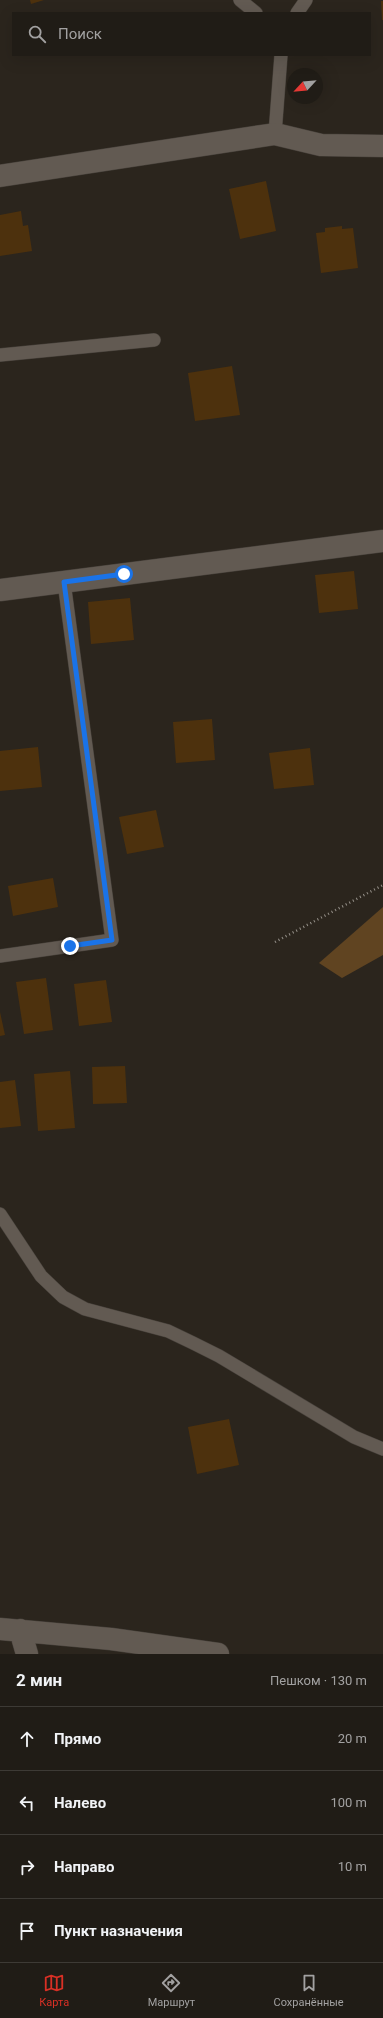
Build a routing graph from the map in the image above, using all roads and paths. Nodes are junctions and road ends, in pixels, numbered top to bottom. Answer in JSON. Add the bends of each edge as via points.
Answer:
{"nodes":[{"id":1,"x":240,"y":0,"type":"edge"},
{"id":2,"x":306,"y":0,"type":"edge"},
{"id":3,"x":255,"y":12,"type":"edge"},
{"id":4,"x":298,"y":12,"type":"edge"},
{"id":5,"x":281,"y":56,"type":"edge"},
{"id":6,"x":275,"y":134,"type":"junction"},
{"id":7,"x":383,"y":146,"type":"edge"},
{"id":8,"x":0,"y":176,"type":"edge"},
{"id":9,"x":154,"y":340,"type":"dead end"},
{"id":10,"x":0,"y":356,"type":"edge"},
{"id":11,"x":383,"y":541,"type":"edge"},
{"id":12,"x":64,"y":582,"type":"junction"},
{"id":13,"x":0,"y":590,"type":"edge"},
{"id":14,"x":383,"y":886,"type":"edge"},
{"id":15,"x":275,"y":942,"type":"dead end"},
{"id":16,"x":0,"y":956,"type":"edge"},
{"id":17,"x":0,"y":1214,"type":"edge"},
{"id":18,"x":383,"y":1449,"type":"edge"},
{"id":19,"x":10,"y":1630,"type":"edge"},
{"id":20,"x":27,"y":1654,"type":"edge"},
{"id":21,"x":218,"y":1654,"type":"edge"}],
"edges":[{"from":1,"to":3,"type":"lane"},
{"from":2,"to":4,"type":"lane"},
{"from":5,"to":6,"type":"lane"},
{"from":6,"to":7,"type":"street","via":[[321,145]]},
{"from":6,"to":8,"type":"street"},
{"from":9,"to":10,"type":"lane"},
{"from":11,"to":12,"type":"street"},
{"from":12,"to":13,"type":"street"},
{"from":12,"to":16,"type":"lane","via":[[112,940]]},
{"from":14,"to":15,"type":"path"},
{"from":17,"to":18,"type":"lane","via":[[42,1276],[63,1297],[85,1309],[168,1331],[219,1356],[354,1438]]},
{"from":19,"to":20,"type":"street"},
{"from":19,"to":21,"type":"street","via":[[111,1639]]}]}
